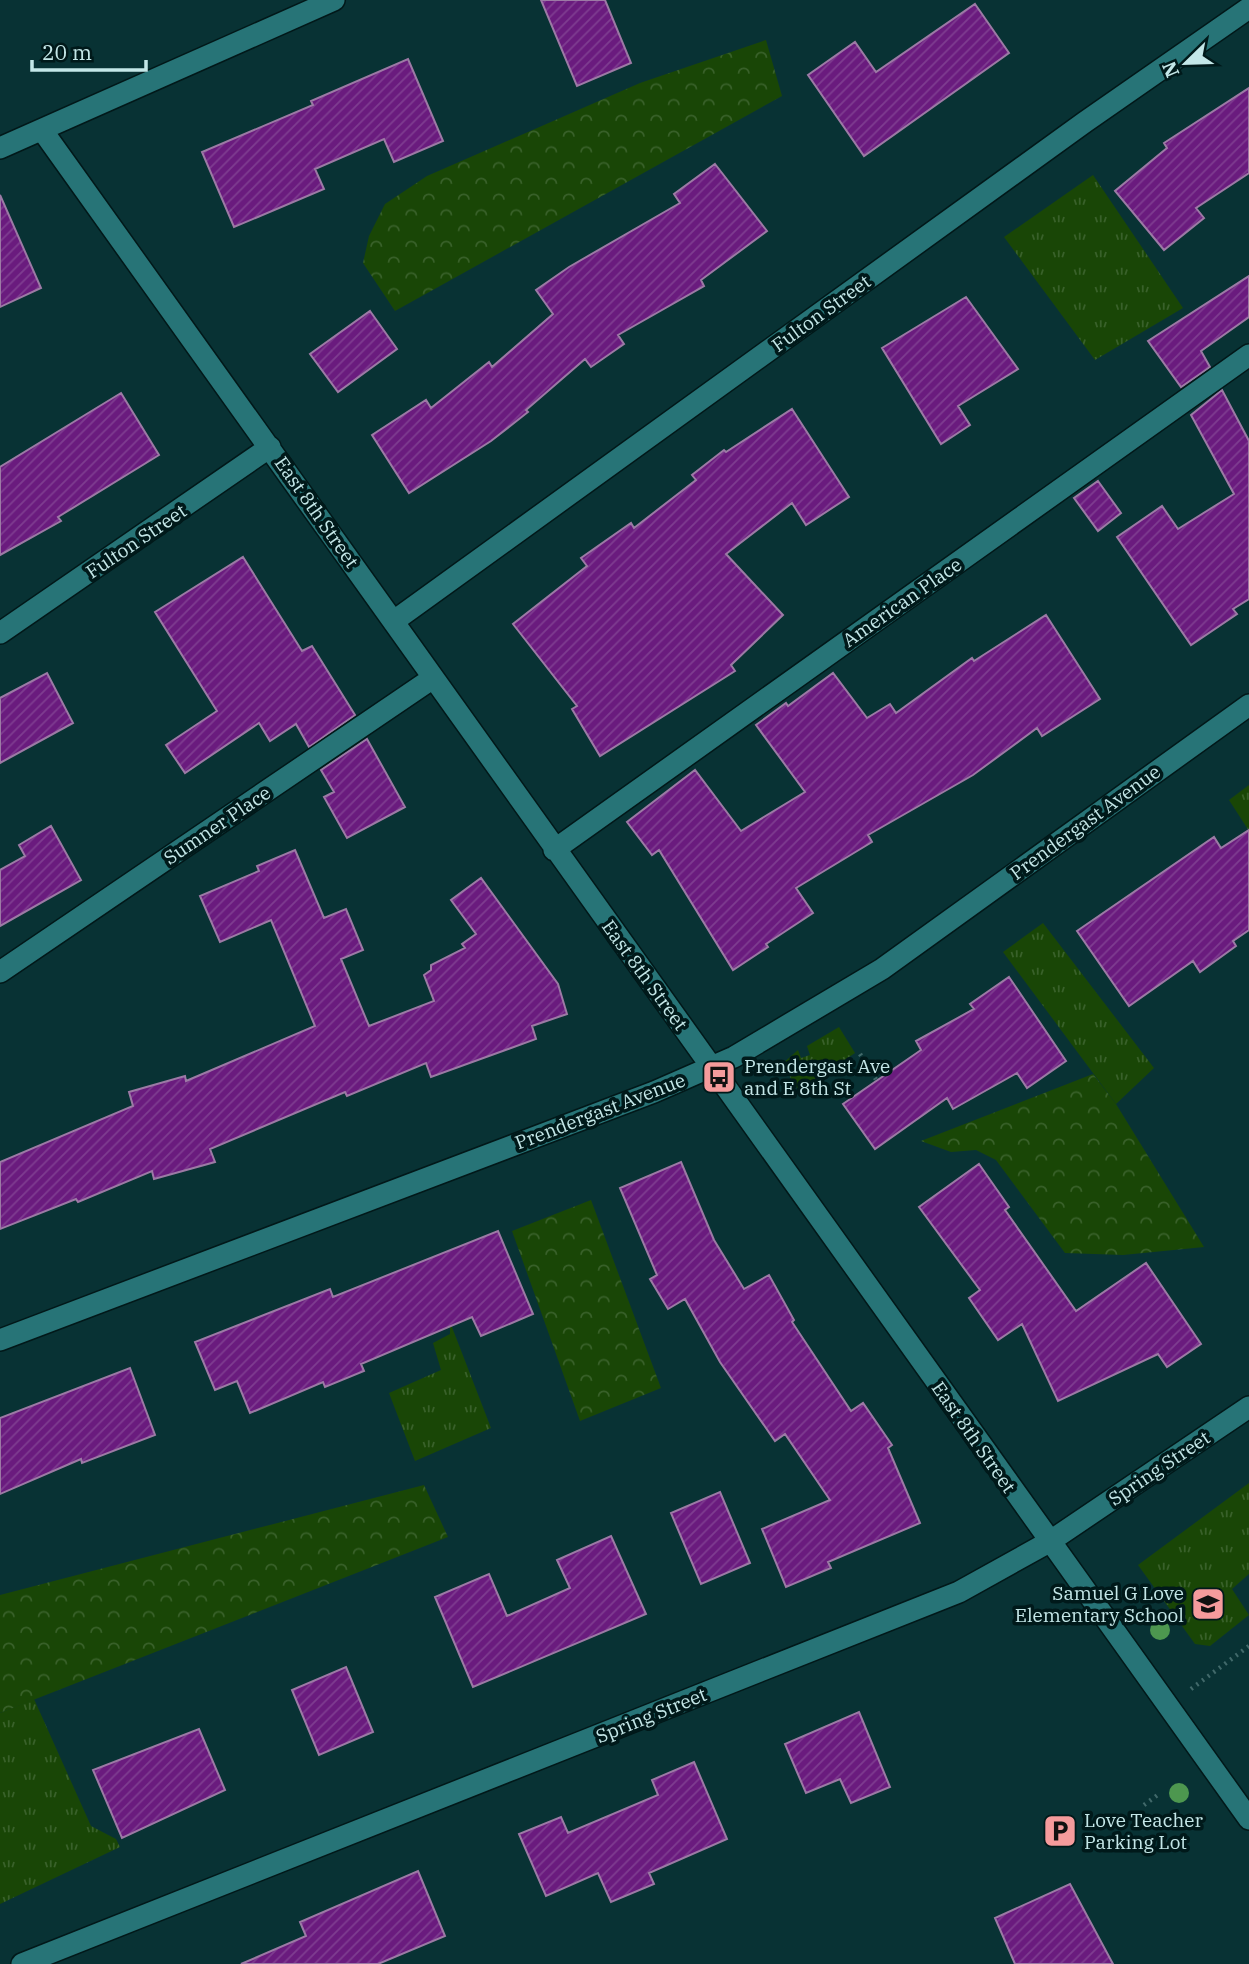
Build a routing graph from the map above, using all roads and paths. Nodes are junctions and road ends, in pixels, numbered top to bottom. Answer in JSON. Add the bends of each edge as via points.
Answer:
{"nodes":[{"id":1,"x":334,"y":0,"type":"edge"},
{"id":2,"x":1249,"y":8,"type":"edge"},
{"id":3,"x":43,"y":130,"type":"junction"},
{"id":4,"x":0,"y":148,"type":"edge"},
{"id":5,"x":1249,"y":355,"type":"edge"},
{"id":6,"x":270,"y":447,"type":"junction"},
{"id":7,"x":394,"y":621,"type":"junction"},
{"id":8,"x":0,"y":633,"type":"edge"},
{"id":9,"x":433,"y":678,"type":"junction"},
{"id":10,"x":1249,"y":705,"type":"edge"},
{"id":11,"x":554,"y":850,"type":"junction"},
{"id":12,"x":0,"y":972,"type":"edge"},
{"id":13,"x":859,"y":1054,"type":"dead end"},
{"id":14,"x":712,"y":1067,"type":"junction"},
{"id":15,"x":877,"y":1081,"type":"dead end"},
{"id":16,"x":0,"y":1340,"type":"edge"},
{"id":17,"x":1249,"y":1407,"type":"edge"},
{"id":18,"x":1049,"y":1542,"type":"junction"},
{"id":19,"x":1249,"y":1646,"type":"edge"},
{"id":20,"x":1167,"y":1705,"type":"junction"},
{"id":21,"x":1159,"y":1794,"type":"dead end"},
{"id":22,"x":1143,"y":1805,"type":"dead end"},
{"id":23,"x":1249,"y":1819,"type":"edge"},
{"id":24,"x":22,"y":1964,"type":"edge"}],
"edges":[{"from":1,"to":3,"type":"street"},
{"from":2,"to":7,"type":"street","name":"Fulton Street"},
{"from":3,"to":4,"type":"street"},
{"from":3,"to":6,"type":"street","name":"East 8th Street"},
{"from":5,"to":11,"type":"street","name":"American Place"},
{"from":6,"to":7,"type":"street","name":"East 8th Street"},
{"from":6,"to":8,"type":"street","name":"Fulton Street"},
{"from":7,"to":9,"type":"street","name":"East 8th Street"},
{"from":9,"to":11,"type":"street","name":"East 8th Street"},
{"from":9,"to":12,"type":"street","name":"Sumner Place"},
{"from":10,"to":14,"type":"street","name":"Prendergast Avenue","via":[[882,968],[762,1042]]},
{"from":11,"to":14,"type":"street","name":"East 8th Street"},
{"from":13,"to":15,"type":"path"},
{"from":14,"to":16,"type":"street","name":"Prendergast Avenue"},
{"from":14,"to":18,"type":"street","name":"East 8th Street"},
{"from":17,"to":18,"type":"street","name":"Spring Street"},
{"from":18,"to":20,"type":"street","name":"East 8th Street"},
{"from":18,"to":24,"type":"street","name":"Spring Street","via":[[957,1594]]},
{"from":19,"to":20,"type":"path"},
{"from":20,"to":23,"type":"street","name":"East 8th Street"},
{"from":21,"to":22,"type":"path"}]}
